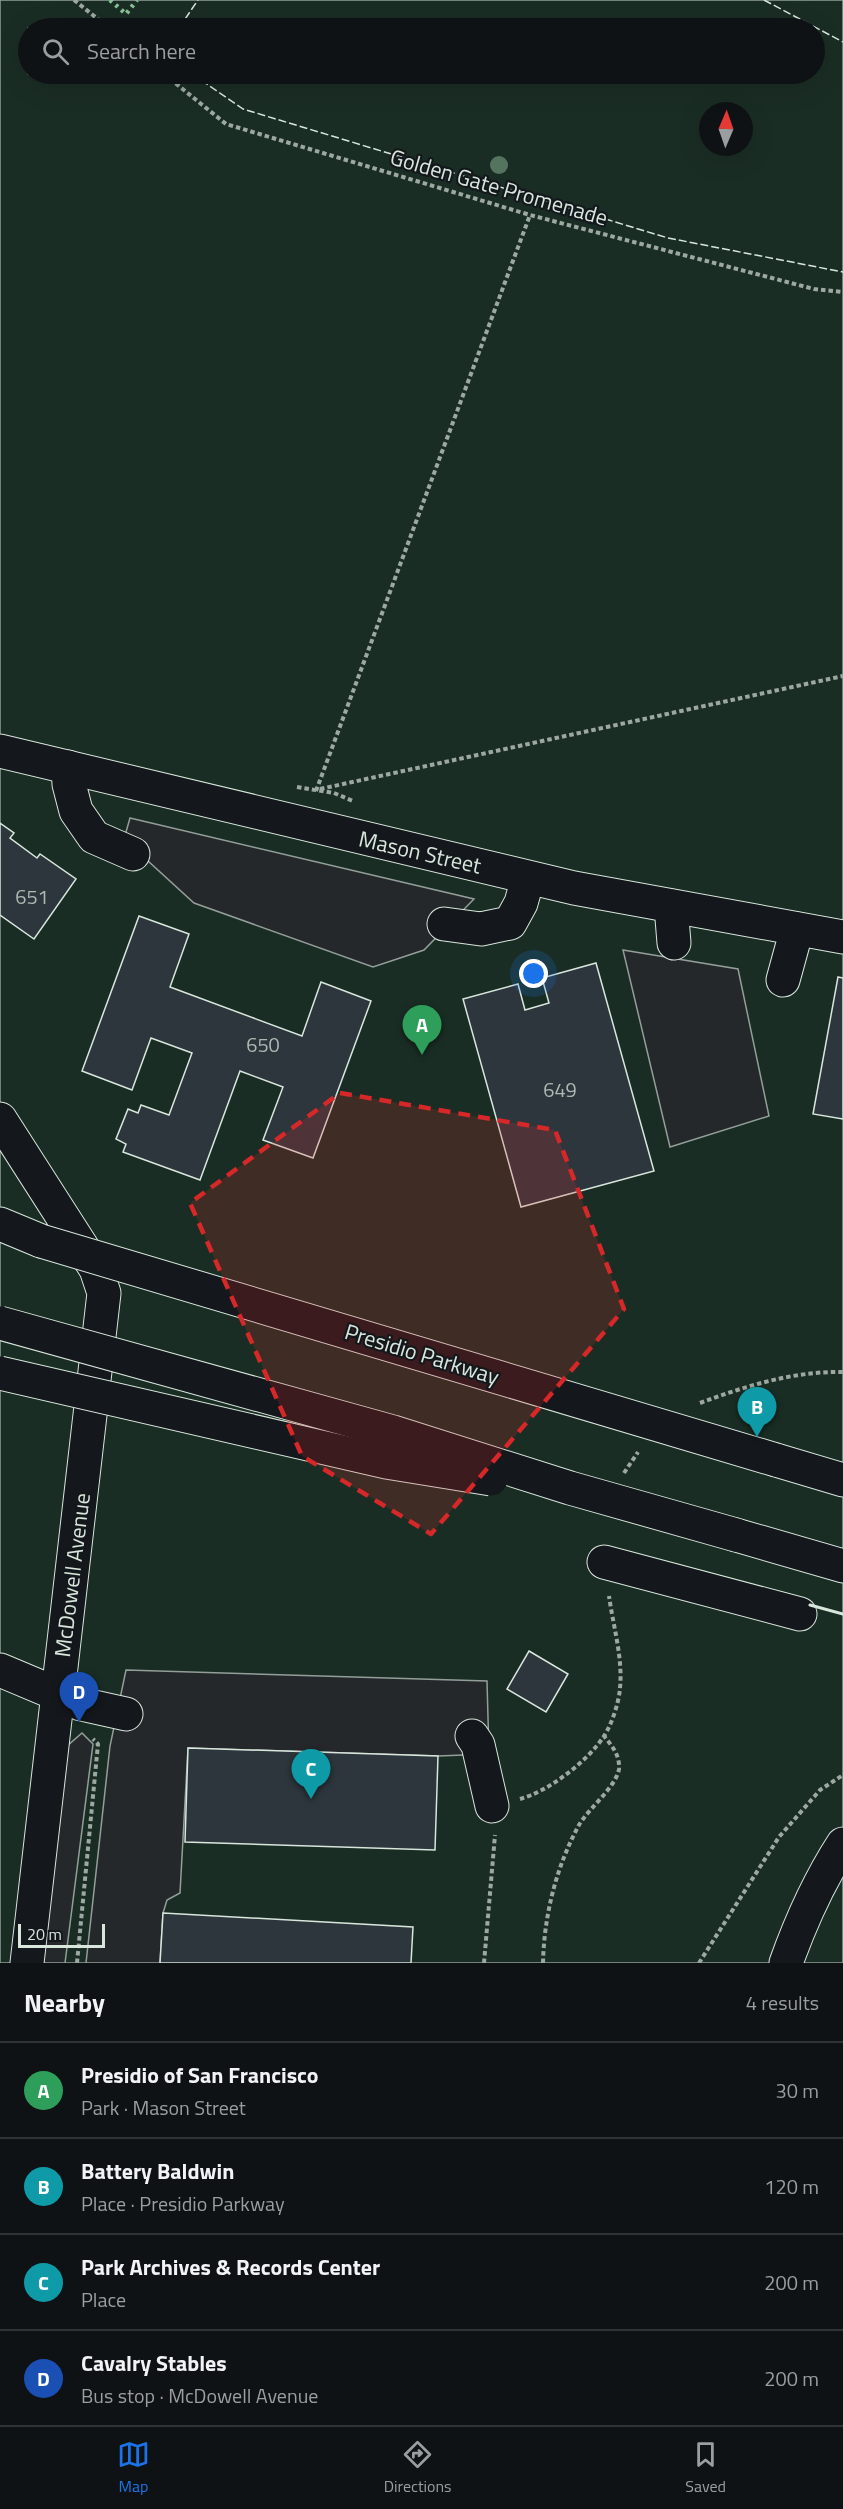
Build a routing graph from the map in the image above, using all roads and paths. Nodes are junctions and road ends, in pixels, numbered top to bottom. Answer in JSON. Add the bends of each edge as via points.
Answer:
{"nodes":[{"id":1,"x":74,"y":0,"type":"edge"},
{"id":2,"x":96,"y":18,"type":"edge"},
{"id":3,"x":176,"y":84,"type":"edge"},
{"id":4,"x":530,"y":215,"type":"junction"},
{"id":5,"x":843,"y":292,"type":"edge"},
{"id":6,"x":843,"y":676,"type":"edge"},
{"id":7,"x":0,"y":751,"type":"edge"},
{"id":8,"x":69,"y":767,"type":"junction"},
{"id":9,"x":316,"y":789,"type":"junction"},
{"id":10,"x":314,"y":796,"type":"dead end"},
{"id":11,"x":134,"y":854,"type":"dead end"},
{"id":12,"x":528,"y":878,"type":"junction"},
{"id":13,"x":671,"y":906,"type":"junction"},
{"id":14,"x":444,"y":924,"type":"dead end"},
{"id":15,"x":797,"y":929,"type":"junction"},
{"id":16,"x":843,"y":937,"type":"edge"},
{"id":17,"x":674,"y":943,"type":"dead end"},
{"id":18,"x":783,"y":980,"type":"dead end"},
{"id":19,"x":0,"y":1119,"type":"edge"},
{"id":20,"x":0,"y":1224,"type":"edge"},
{"id":21,"x":0,"y":1229,"type":"edge"},
{"id":22,"x":41,"y":1241,"type":"junction"},
{"id":23,"x":0,"y":1323,"type":"edge"},
{"id":24,"x":0,"y":1373,"type":"edge"},
{"id":25,"x":843,"y":1480,"type":"edge"},
{"id":26,"x":570,"y":1488,"type":"junction"},
{"id":27,"x":604,"y":1562,"type":"joint"},
{"id":28,"x":843,"y":1566,"type":"edge"},
{"id":29,"x":800,"y":1614,"type":"dead end"},
{"id":30,"x":0,"y":1670,"type":"edge"},
{"id":31,"x":58,"y":1696,"type":"junction"},
{"id":32,"x":126,"y":1714,"type":"dead end"},
{"id":33,"x":472,"y":1736,"type":"dead end"},
{"id":34,"x":604,"y":1736,"type":"junction"},
{"id":35,"x":92,"y":1737,"type":"dead end"},
{"id":36,"x":843,"y":1775,"type":"edge"},
{"id":37,"x":492,"y":1806,"type":"junction"},
{"id":38,"x":843,"y":1844,"type":"edge"},
{"id":39,"x":27,"y":1963,"type":"edge"},
{"id":40,"x":77,"y":1963,"type":"edge"},
{"id":41,"x":484,"y":1963,"type":"edge"},
{"id":42,"x":543,"y":1963,"type":"edge"},
{"id":43,"x":699,"y":1963,"type":"edge"},
{"id":44,"x":786,"y":1963,"type":"edge"}],
"edges":[{"from":1,"to":2,"type":"path"},
{"from":3,"to":4,"type":"path","name":"Golden Gate Promenade","via":[[226,124]]},
{"from":4,"to":5,"type":"path","name":"Golden Gate Promenade","via":[[814,289]]},
{"from":4,"to":9,"type":"path"},
{"from":6,"to":9,"type":"path"},
{"from":7,"to":8,"type":"main road","name":"Mason Street"},
{"from":8,"to":11,"type":"main road","via":[[76,811],[94,837]]},
{"from":8,"to":12,"type":"main road","name":"Mason Street"},
{"from":9,"to":10,"type":"path"},
{"from":12,"to":13,"type":"main road","name":"Mason Street"},
{"from":12,"to":14,"type":"main road","via":[[510,923],[481,929]]},
{"from":13,"to":15,"type":"main road","name":"Mason Street"},
{"from":13,"to":17,"type":"main road"},
{"from":15,"to":16,"type":"main road","name":"Mason Street"},
{"from":15,"to":18,"type":"main road"},
{"from":19,"to":31,"type":"main road","name":"McDowell Avenue","via":[[96,1269],[104,1293]]},
{"from":20,"to":22,"type":"main road"},
{"from":21,"to":22,"type":"main road","name":"Presidio Parkway"},
{"from":22,"to":25,"type":"main road","name":"Presidio Parkway","bridge":true},
{"from":23,"to":26,"type":"main road","bridge":true,"via":[[393,1432]]},
{"from":24,"to":26,"type":"main road","bridge":true,"via":[[416,1468]]},
{"from":26,"to":28,"type":"main road","bridge":true},
{"from":27,"to":29,"type":"main road"},
{"from":27,"to":34,"type":"path","via":[[620,1663],[620,1689]]},
{"from":30,"to":31,"type":"main road"},
{"from":31,"to":32,"type":"main road"},
{"from":31,"to":39,"type":"main road","name":"McDowell Avenue"},
{"from":33,"to":37,"type":"main road","via":[[478,1745]]},
{"from":34,"to":37,"type":"path","via":[[564,1776],[532,1796]]},
{"from":34,"to":42,"type":"path","via":[[619,1761],[617,1776],[580,1824],[562,1864],[550,1905]]},
{"from":35,"to":40,"type":"path","via":[[98,1744]]},
{"from":36,"to":43,"type":"path","via":[[820,1791],[779,1836]]},
{"from":37,"to":41,"type":"path","via":[[496,1828]]},
{"from":38,"to":44,"type":"main road","via":[[808,1907]]}]}
